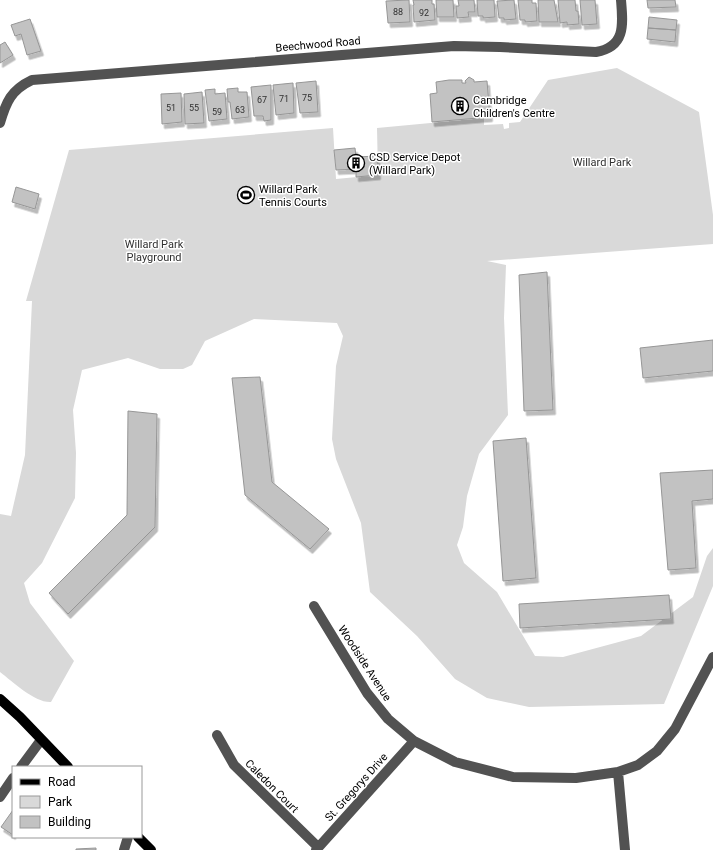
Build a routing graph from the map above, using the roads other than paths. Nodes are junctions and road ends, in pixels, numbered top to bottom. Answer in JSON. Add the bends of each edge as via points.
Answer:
{"nodes":[{"id":1,"x":621,"y":0,"type":"edge"},
{"id":2,"x":0,"y":123,"type":"edge"},
{"id":3,"x":314,"y":606,"type":"dead end"},
{"id":4,"x":713,"y":657,"type":"edge"},
{"id":5,"x":0,"y":699,"type":"edge"},
{"id":6,"x":217,"y":735,"type":"dead end"},
{"id":7,"x":41,"y":740,"type":"junction"},
{"id":8,"x":414,"y":741,"type":"junction"},
{"id":9,"x":22,"y":766,"type":"edge"},
{"id":10,"x":67,"y":766,"type":"edge"},
{"id":11,"x":618,"y":772,"type":"junction"},
{"id":12,"x":12,"y":779,"type":"edge"},
{"id":13,"x":0,"y":796,"type":"edge"},
{"id":14,"x":128,"y":838,"type":"edge"},
{"id":15,"x":139,"y":838,"type":"edge"},
{"id":16,"x":317,"y":849,"type":"edge"},
{"id":17,"x":124,"y":850,"type":"edge"},
{"id":18,"x":151,"y":850,"type":"edge"},
{"id":19,"x":625,"y":850,"type":"edge"}],
"edges":[{"from":1,"to":2,"type":"street","name":"Beechwood Road","via":[[623,23],[620,35],[614,45],[605,51],[454,46],[32,80],[18,88],[11,96]]},
{"from":3,"to":8,"type":"street","name":"Woodside Avenue","via":[[367,693],[388,719]]},
{"from":4,"to":11,"type":"street","name":"Woodside Avenue","via":[[675,729],[657,751],[638,765]]},
{"from":5,"to":7,"type":"main road"},
{"from":6,"to":16,"type":"street","name":"Caledon Court","via":[[234,765]]},
{"from":7,"to":9,"type":"street"},
{"from":7,"to":10,"type":"main road"},
{"from":8,"to":11,"type":"street","name":"Woodside Avenue","via":[[455,762],[513,777],[576,778]]},
{"from":8,"to":16,"type":"street","name":"St. Gregorys Drive"},
{"from":11,"to":19,"type":"street"},
{"from":12,"to":13,"type":"street"},
{"from":14,"to":17,"type":"street"},
{"from":15,"to":18,"type":"main road"}]}
